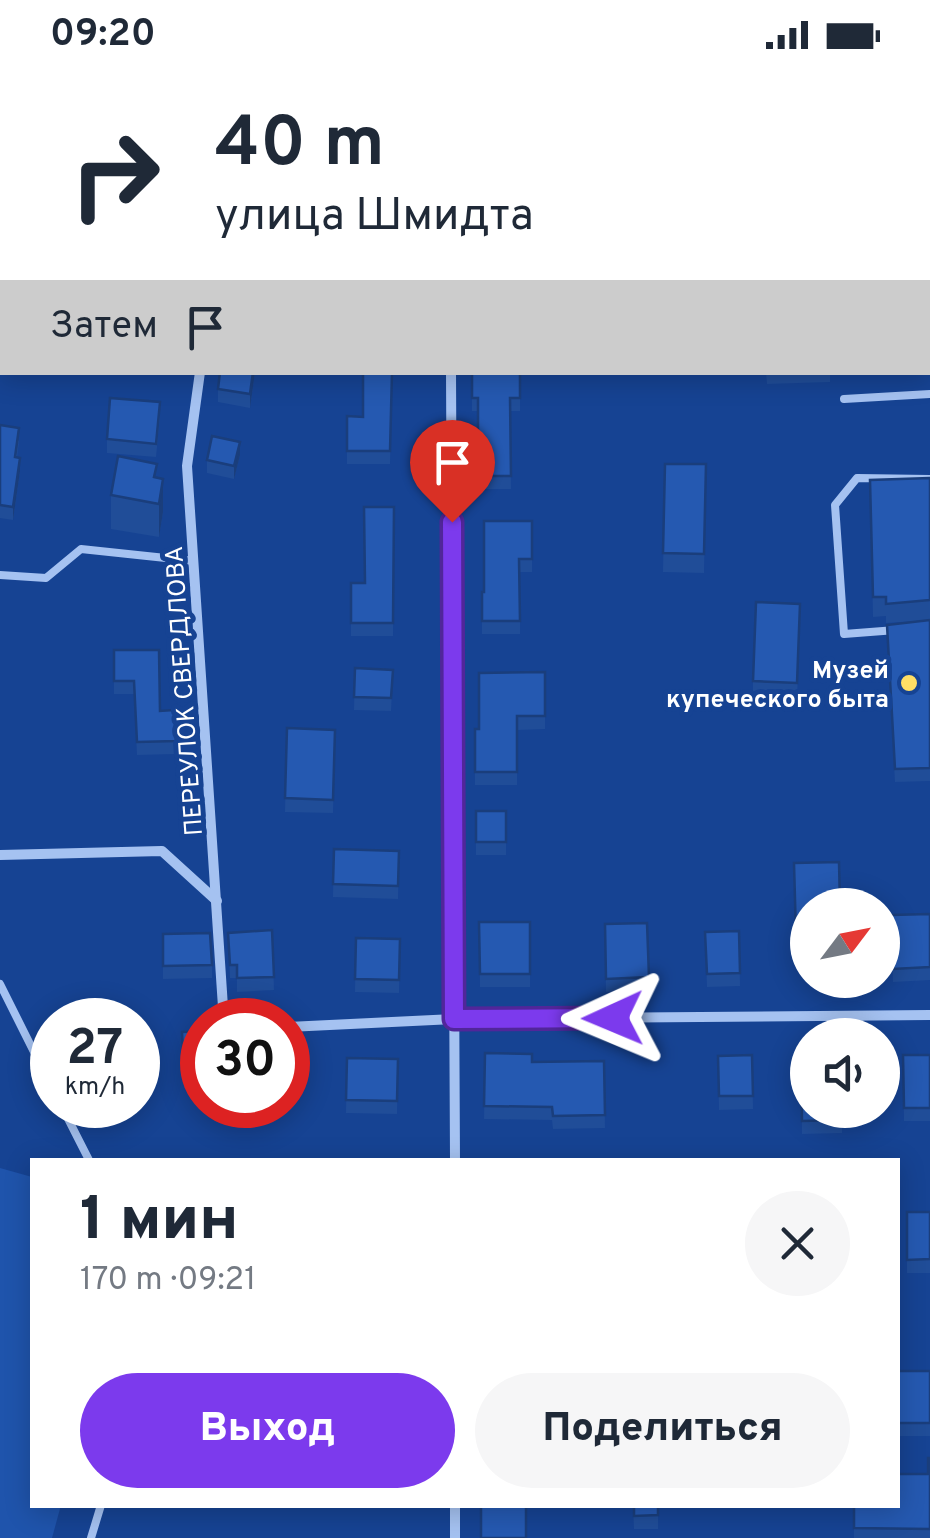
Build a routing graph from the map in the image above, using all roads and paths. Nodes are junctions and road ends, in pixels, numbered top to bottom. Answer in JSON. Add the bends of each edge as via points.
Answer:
{"nodes":[{"id":1,"x":200,"y":375,"type":"edge"},
{"id":2,"x":451,"y":375,"type":"edge"},
{"id":3,"x":930,"y":394,"type":"edge"},
{"id":4,"x":844,"y":399,"type":"dead end"},
{"id":5,"x":930,"y":480,"type":"edge"},
{"id":6,"x":194,"y":561,"type":"junction"},
{"id":7,"x":0,"y":575,"type":"edge"},
{"id":8,"x":913,"y":628,"type":"edge"},
{"id":9,"x":0,"y":855,"type":"edge"},
{"id":10,"x":218,"y":902,"type":"junction"},
{"id":11,"x":0,"y":984,"type":"edge"},
{"id":12,"x":223,"y":998,"type":"edge"},
{"id":13,"x":930,"y":1014,"type":"edge"},
{"id":14,"x":454,"y":1019,"type":"junction"},
{"id":15,"x":310,"y":1027,"type":"edge"},
{"id":16,"x":30,"y":1044,"type":"edge"},
{"id":17,"x":73,"y":1128,"type":"edge"},
{"id":18,"x":88,"y":1158,"type":"edge"},
{"id":19,"x":454,"y":1158,"type":"edge"},
{"id":20,"x":100,"y":1508,"type":"edge"},
{"id":21,"x":455,"y":1508,"type":"edge"},
{"id":22,"x":91,"y":1538,"type":"edge"},
{"id":23,"x":455,"y":1538,"type":"edge"}],
"edges":[{"from":1,"to":6,"type":"street","name":"ПЕРЕУЛОК СВЕРДЛОВА","via":[[187,466]]},
{"from":2,"to":14,"type":"street"},
{"from":3,"to":4,"type":"lane"},
{"from":5,"to":8,"type":"lane","via":[[857,478],[834,505],[844,634]]},
{"from":6,"to":7,"type":"lane","via":[[81,550],[46,578]]},
{"from":6,"to":10,"type":"street","name":"ПЕРЕУЛОК СВЕРДЛОВА"},
{"from":9,"to":10,"type":"street","via":[[162,850]]},
{"from":10,"to":12,"type":"street","name":"ПЕРЕУЛОК СВЕРДЛОВА"},
{"from":11,"to":16,"type":"lane"},
{"from":13,"to":14,"type":"street"},
{"from":14,"to":15,"type":"street"},
{"from":14,"to":19,"type":"street"},
{"from":17,"to":18,"type":"lane"},
{"from":20,"to":22,"type":"lane"},
{"from":21,"to":23,"type":"street"}]}
